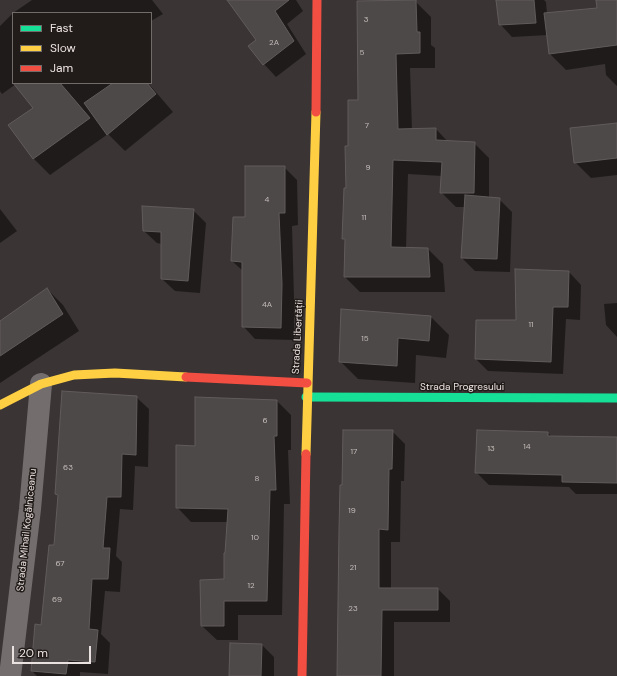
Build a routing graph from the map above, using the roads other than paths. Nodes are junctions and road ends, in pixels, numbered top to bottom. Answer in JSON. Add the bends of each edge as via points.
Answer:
{"nodes":[{"id":1,"x":317,"y":0,"type":"edge"},
{"id":2,"x":307,"y":383,"type":"junction"},
{"id":3,"x":41,"y":384,"type":"junction"},
{"id":4,"x":306,"y":397,"type":"junction"},
{"id":5,"x":617,"y":398,"type":"edge"},
{"id":6,"x":0,"y":405,"type":"edge"},
{"id":7,"x":10,"y":676,"type":"edge"},
{"id":8,"x":302,"y":676,"type":"edge"}],
"edges":[{"from":1,"to":2,"type":"street","name":"Strada Libertății","via":[[314,208]]},
{"from":2,"to":3,"type":"street","via":[[115,373],[74,375]]},
{"from":2,"to":4,"type":"street","name":"Strada Libertății"},
{"from":3,"to":6,"type":"street"},
{"from":3,"to":7,"type":"street","name":"Strada Mihail Kogălniceanu","via":[[30,509]]},
{"from":4,"to":5,"type":"street","name":"Strada Progresului"},
{"from":4,"to":8,"type":"street","name":"Strada Libertății"}]}
